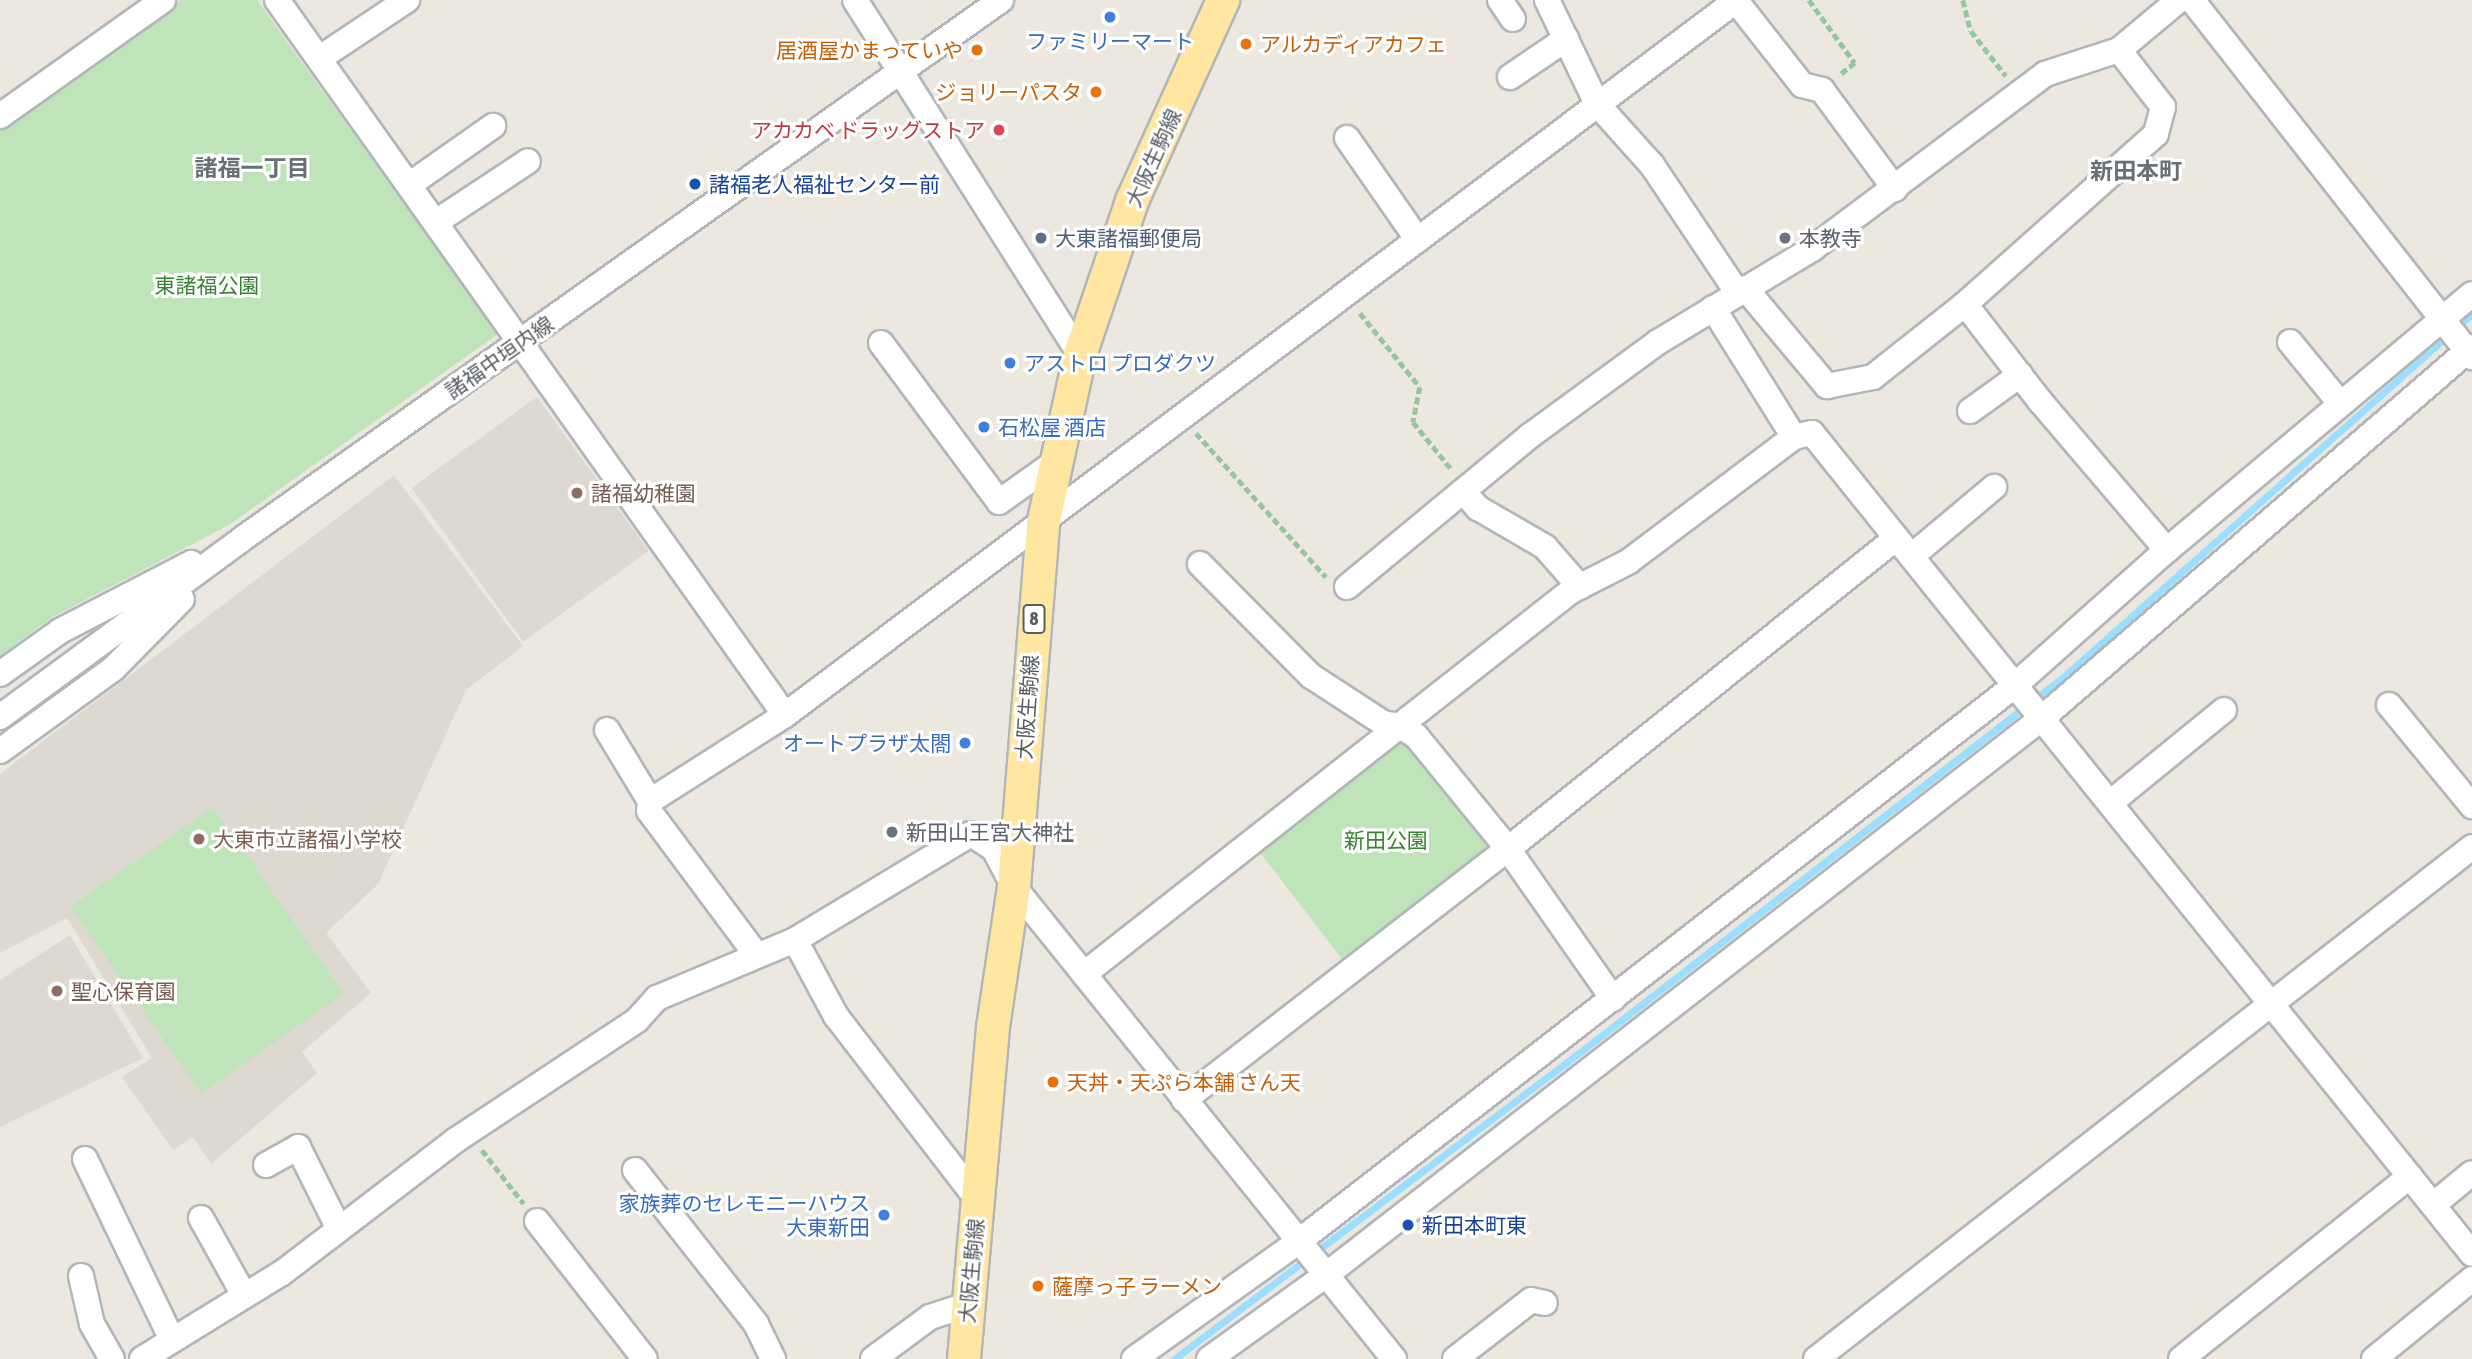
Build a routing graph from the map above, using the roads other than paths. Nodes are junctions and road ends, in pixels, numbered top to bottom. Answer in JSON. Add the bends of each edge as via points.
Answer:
{"nodes":[{"id":1,"x":163,"y":0,"type":"edge"},
{"id":2,"x":277,"y":0,"type":"edge"},
{"id":3,"x":407,"y":0,"type":"edge"},
{"id":4,"x":855,"y":0,"type":"edge"},
{"id":5,"x":1001,"y":0,"type":"edge"},
{"id":6,"x":1223,"y":0,"type":"edge"},
{"id":7,"x":1547,"y":0,"type":"edge"},
{"id":8,"x":1736,"y":0,"type":"edge"},
{"id":9,"x":2179,"y":0,"type":"edge"},
{"id":10,"x":2192,"y":0,"type":"edge"},
{"id":11,"x":132,"y":8,"type":"edge"},
{"id":12,"x":1566,"y":39,"type":"junction"},
{"id":13,"x":2119,"y":50,"type":"junction"},
{"id":14,"x":320,"y":58,"type":"junction"},
{"id":15,"x":899,"y":72,"type":"junction"},
{"id":16,"x":1510,"y":77,"type":"dead end"},
{"id":17,"x":1597,"y":104,"type":"junction"},
{"id":18,"x":0,"y":116,"type":"edge"},
{"id":19,"x":493,"y":126,"type":"dead end"},
{"id":20,"x":1347,"y":138,"type":"dead end"},
{"id":21,"x":528,"y":161,"type":"dead end"},
{"id":22,"x":409,"y":185,"type":"junction"},
{"id":23,"x":1895,"y":189,"type":"junction"},
{"id":24,"x":436,"y":222,"type":"junction"},
{"id":25,"x":1418,"y":240,"type":"junction"},
{"id":26,"x":1741,"y":290,"type":"junction"},
{"id":27,"x":2472,"y":294,"type":"edge"},
{"id":28,"x":1965,"y":304,"type":"junction"},
{"id":29,"x":1713,"y":308,"type":"junction"},
{"id":30,"x":2441,"y":318,"type":"junction"},
{"id":31,"x":520,"y":342,"type":"junction"},
{"id":32,"x":881,"y":342,"type":"dead end"},
{"id":33,"x":2290,"y":342,"type":"dead end"},
{"id":34,"x":2468,"y":350,"type":"edge"},
{"id":35,"x":1080,"y":355,"type":"junction"},
{"id":36,"x":2020,"y":375,"type":"junction"},
{"id":37,"x":2340,"y":402,"type":"junction"},
{"id":38,"x":1970,"y":411,"type":"dead end"},
{"id":39,"x":1794,"y":437,"type":"junction"},
{"id":40,"x":1058,"y":460,"type":"junction"},
{"id":41,"x":1994,"y":487,"type":"dead end"},
{"id":42,"x":1464,"y":490,"type":"junction"},
{"id":43,"x":1043,"y":524,"type":"junction"},
{"id":44,"x":242,"y":539,"type":"junction"},
{"id":45,"x":1904,"y":547,"type":"junction"},
{"id":46,"x":2167,"y":550,"type":"junction"},
{"id":47,"x":1200,"y":564,"type":"dead end"},
{"id":48,"x":1347,"y":587,"type":"road end"},
{"id":49,"x":1580,"y":587,"type":"junction"},
{"id":50,"x":0,"y":674,"type":"edge"},
{"id":51,"x":2028,"y":704,"type":"junction"},
{"id":52,"x":2389,"y":705,"type":"dead end"},
{"id":53,"x":2224,"y":710,"type":"dead end"},
{"id":54,"x":785,"y":715,"type":"junction"},
{"id":55,"x":0,"y":717,"type":"edge"},
{"id":56,"x":1400,"y":726,"type":"junction"},
{"id":57,"x":607,"y":730,"type":"dead end"},
{"id":58,"x":0,"y":751,"type":"edge"},
{"id":59,"x":650,"y":801,"type":"junction"},
{"id":60,"x":2110,"y":803,"type":"junction"},
{"id":61,"x":2472,"y":806,"type":"edge"},
{"id":62,"x":2472,"y":847,"type":"edge"},
{"id":63,"x":1508,"y":849,"type":"junction"},
{"id":64,"x":1014,"y":887,"type":"junction"},
{"id":65,"x":795,"y":940,"type":"junction"},
{"id":66,"x":755,"y":953,"type":"junction"},
{"id":67,"x":1084,"y":974,"type":"junction"},
{"id":68,"x":1613,"y":999,"type":"junction"},
{"id":69,"x":2274,"y":1002,"type":"junction"},
{"id":70,"x":1184,"y":1100,"type":"junction"},
{"id":71,"x":85,"y":1159,"type":"dead end"},
{"id":72,"x":266,"y":1165,"type":"dead end"},
{"id":73,"x":635,"y":1170,"type":"dead end"},
{"id":74,"x":2472,"y":1173,"type":"edge"},
{"id":75,"x":2410,"y":1176,"type":"junction"},
{"id":76,"x":977,"y":1199,"type":"junction"},
{"id":77,"x":2433,"y":1205,"type":"junction"},
{"id":78,"x":201,"y":1218,"type":"dead end"},
{"id":79,"x":537,"y":1222,"type":"road end"},
{"id":80,"x":339,"y":1229,"type":"junction"},
{"id":81,"x":2472,"y":1254,"type":"edge"},
{"id":82,"x":1311,"y":1258,"type":"junction"},
{"id":83,"x":81,"y":1276,"type":"dead end"},
{"id":84,"x":2472,"y":1279,"type":"edge"},
{"id":85,"x":244,"y":1295,"type":"junction"},
{"id":86,"x":1545,"y":1303,"type":"dead end"},
{"id":87,"x":968,"y":1305,"type":"junction"},
{"id":88,"x":171,"y":1338,"type":"junction"},
{"id":89,"x":147,"y":1357,"type":"edge"},
{"id":90,"x":112,"y":1359,"type":"edge"},
{"id":91,"x":645,"y":1359,"type":"edge"},
{"id":92,"x":773,"y":1359,"type":"edge"},
{"id":93,"x":873,"y":1359,"type":"edge"},
{"id":94,"x":964,"y":1359,"type":"edge"},
{"id":95,"x":1135,"y":1359,"type":"edge"},
{"id":96,"x":1209,"y":1359,"type":"edge"},
{"id":97,"x":1394,"y":1359,"type":"edge"},
{"id":98,"x":1455,"y":1359,"type":"edge"},
{"id":99,"x":1816,"y":1359,"type":"edge"},
{"id":100,"x":2181,"y":1359,"type":"edge"},
{"id":101,"x":2374,"y":1359,"type":"edge"}],
"edges":[{"from":1,"to":11,"type":"street"},
{"from":2,"to":14,"type":"street"},
{"from":3,"to":14,"type":"street"},
{"from":4,"to":15,"type":"street"},
{"from":5,"to":15,"type":"street","name":"諸福中垣内線"},
{"from":6,"to":35,"type":"main road","name":"大阪生駒線","number":"8","via":[[1132,201]]},
{"from":7,"to":12,"type":"street"},
{"from":8,"to":17,"type":"street"},
{"from":8,"to":23,"type":"street","via":[[1802,85],[1822,90]]},
{"from":9,"to":13,"type":"street"},
{"from":10,"to":30,"type":"street"},
{"from":11,"to":18,"type":"street"},
{"from":12,"to":16,"type":"street"},
{"from":12,"to":17,"type":"street"},
{"from":13,"to":23,"type":"street","via":[[2045,74]]},
{"from":13,"to":28,"type":"street","via":[[2163,107],[2156,134]]},
{"from":14,"to":22,"type":"street"},
{"from":15,"to":31,"type":"street","name":"諸福中垣内線"},
{"from":15,"to":35,"type":"street"},
{"from":17,"to":25,"type":"street"},
{"from":17,"to":26,"type":"street","via":[[1653,165]]},
{"from":19,"to":22,"type":"street"},
{"from":20,"to":25,"type":"street"},
{"from":21,"to":24,"type":"street"},
{"from":22,"to":24,"type":"street"},
{"from":23,"to":26,"type":"street","via":[[1812,249]]},
{"from":24,"to":31,"type":"street"},
{"from":25,"to":43,"type":"street"},
{"from":26,"to":28,"type":"street","via":[[1827,386],[1873,377]]},
{"from":26,"to":29,"type":"street"},
{"from":27,"to":30,"type":"street"},
{"from":28,"to":36,"type":"street"},
{"from":29,"to":39,"type":"street"},
{"from":29,"to":42,"type":"street","via":[[1647,350]]},
{"from":30,"to":34,"type":"street"},
{"from":30,"to":37,"type":"street"},
{"from":31,"to":44,"type":"street","name":"諸福中垣内線"},
{"from":31,"to":54,"type":"street"},
{"from":32,"to":40,"type":"street","via":[[999,502]]},
{"from":33,"to":37,"type":"street"},
{"from":34,"to":51,"type":"street"},
{"from":35,"to":40,"type":"main road","name":"大阪生駒線","number":"8"},
{"from":36,"to":38,"type":"street"},
{"from":36,"to":46,"type":"street"},
{"from":37,"to":46,"type":"street"},
{"from":39,"to":45,"type":"street","via":[[1812,433]]},
{"from":39,"to":49,"type":"street","via":[[1628,562]]},
{"from":40,"to":43,"type":"main road","name":"大阪生駒線","number":"8"},
{"from":41,"to":45,"type":"street"},
{"from":42,"to":48,"type":"street"},
{"from":42,"to":49,"type":"street","via":[[1478,508],[1545,547]]},
{"from":43,"to":54,"type":"street"},
{"from":43,"to":64,"type":"main road","name":"大阪生駒線","number":"8"},
{"from":44,"to":50,"type":"street","via":[[116,599],[60,631]]},
{"from":44,"to":55,"type":"street","name":"諸福中垣内線"},
{"from":44,"to":58,"type":"street","via":[[113,669]]},
{"from":45,"to":51,"type":"street"},
{"from":45,"to":63,"type":"street"},
{"from":46,"to":51,"type":"street"},
{"from":47,"to":56,"type":"street","via":[[1311,676],[1383,723]]},
{"from":49,"to":56,"type":"street"},
{"from":51,"to":60,"type":"street"},
{"from":51,"to":68,"type":"street"},
{"from":51,"to":82,"type":"street"},
{"from":52,"to":61,"type":"street"},
{"from":53,"to":60,"type":"street"},
{"from":54,"to":59,"type":"street"},
{"from":56,"to":63,"type":"street","via":[[1416,737]]},
{"from":56,"to":67,"type":"street"},
{"from":57,"to":59,"type":"street"},
{"from":59,"to":66,"type":"street","via":[[649,811]]},
{"from":60,"to":69,"type":"street"},
{"from":62,"to":69,"type":"street"},
{"from":63,"to":68,"type":"street"},
{"from":63,"to":70,"type":"street"},
{"from":64,"to":65,"type":"street","via":[[994,849],[971,834]]},
{"from":64,"to":67,"type":"street"},
{"from":64,"to":76,"type":"main road","name":"大阪生駒線","number":"8","via":[[993,1027]]},
{"from":65,"to":66,"type":"street"},
{"from":65,"to":76,"type":"street","via":[[836,1016]]},
{"from":66,"to":80,"type":"street","via":[[657,998],[637,1020],[467,1132]]},
{"from":67,"to":70,"type":"street"},
{"from":68,"to":82,"type":"street"},
{"from":69,"to":75,"type":"street"},
{"from":69,"to":99,"type":"street"},
{"from":70,"to":82,"type":"street"},
{"from":71,"to":88,"type":"street"},
{"from":72,"to":80,"type":"street","via":[[298,1147]]},
{"from":73,"to":92,"type":"street","via":[[756,1324]]},
{"from":74,"to":77,"type":"street"},
{"from":75,"to":77,"type":"street"},
{"from":75,"to":100,"type":"street"},
{"from":76,"to":87,"type":"main road","name":"大阪生駒線","number":"8"},
{"from":77,"to":81,"type":"street"},
{"from":78,"to":85,"type":"street"},
{"from":79,"to":91,"type":"street"},
{"from":80,"to":85,"type":"street"},
{"from":82,"to":95,"type":"street"},
{"from":82,"to":96,"type":"street"},
{"from":82,"to":97,"type":"street"},
{"from":83,"to":90,"type":"street","via":[[92,1324]]},
{"from":84,"to":101,"type":"street"},
{"from":85,"to":88,"type":"street"},
{"from":86,"to":98,"type":"street","via":[[1531,1300]]},
{"from":87,"to":93,"type":"street","via":[[930,1317]]},
{"from":87,"to":94,"type":"main road","name":"大阪生駒線","number":"8"},
{"from":88,"to":89,"type":"street"}]}
